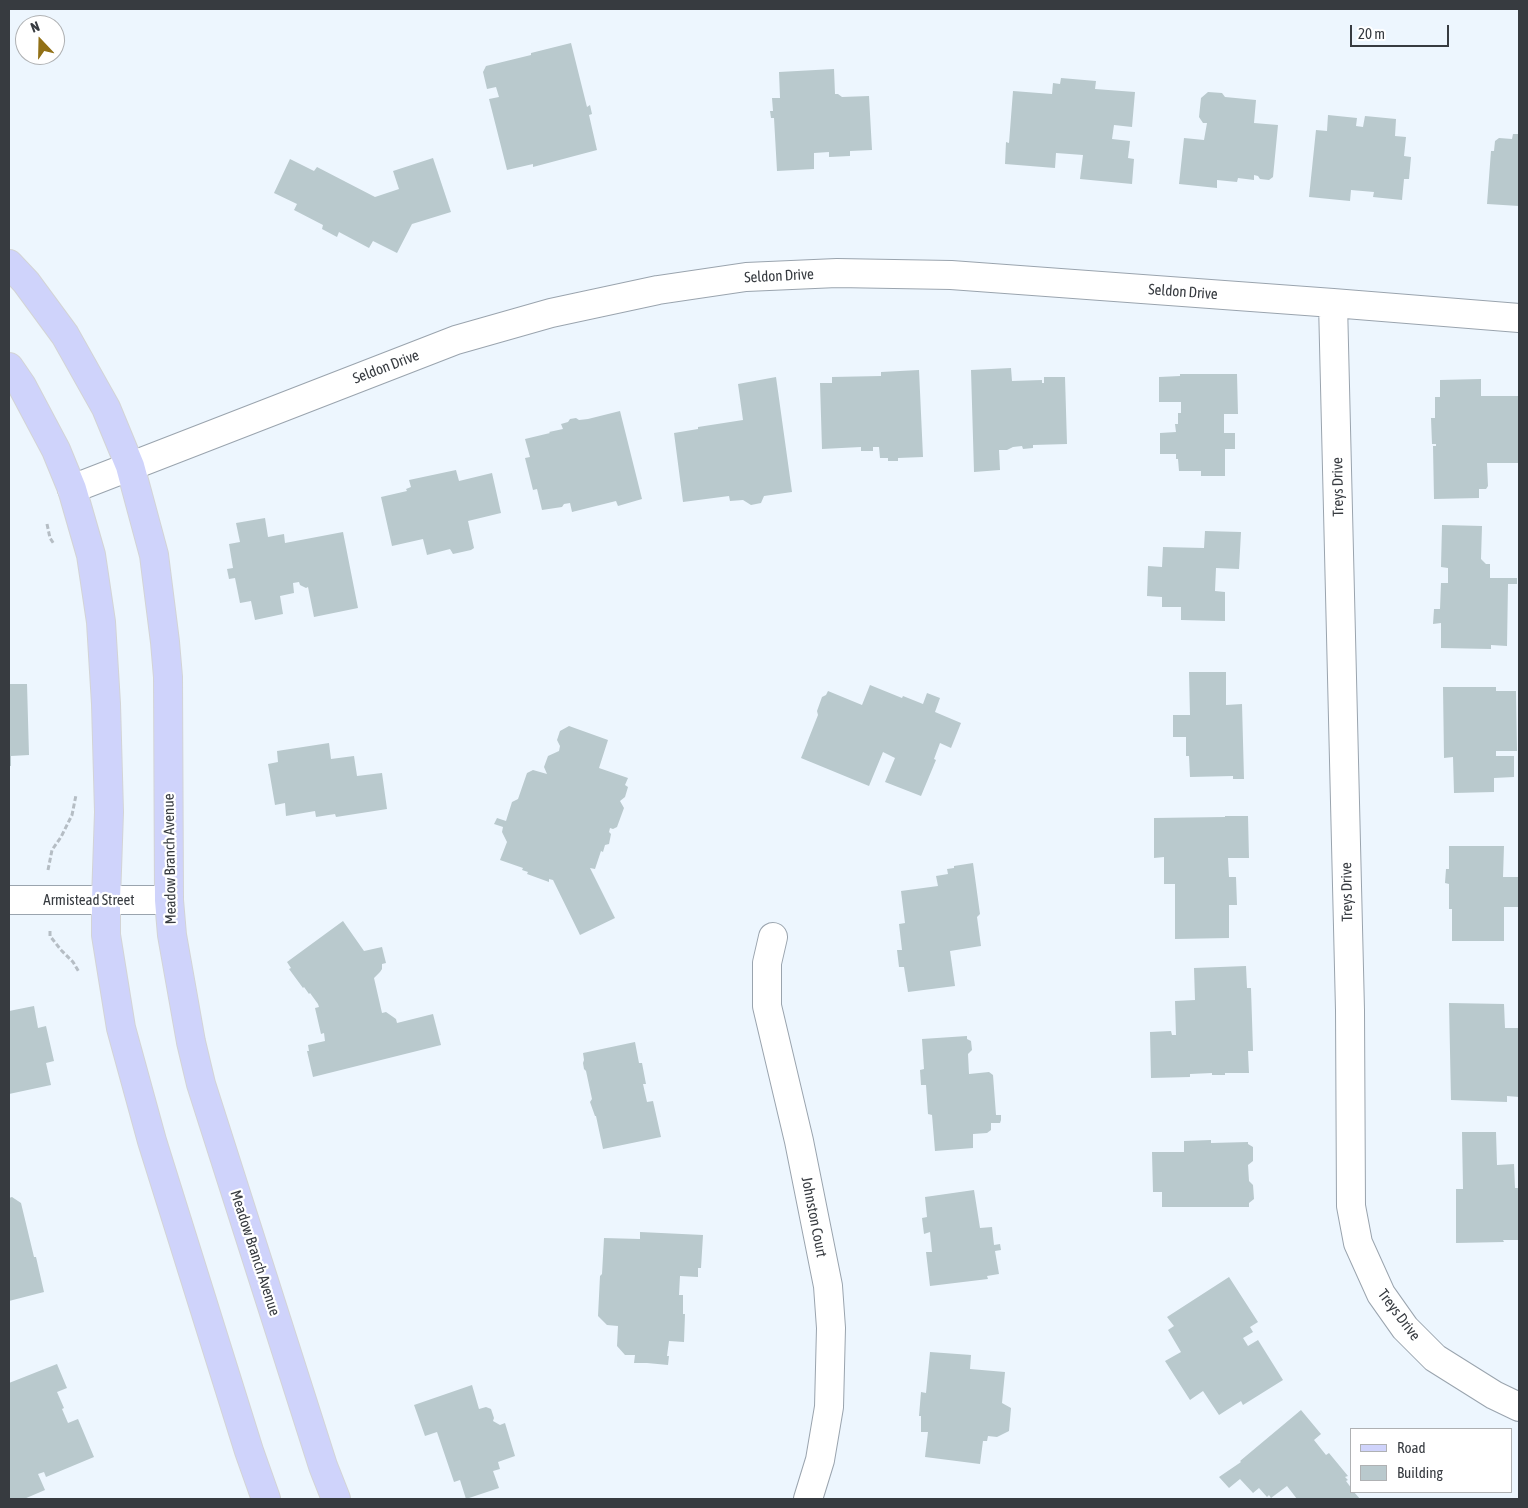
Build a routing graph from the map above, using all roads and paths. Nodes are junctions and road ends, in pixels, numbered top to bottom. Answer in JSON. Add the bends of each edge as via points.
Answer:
{"nodes":[{"id":1,"x":9,"y":264,"type":"edge"},
{"id":2,"x":1333,"y":303,"type":"junction"},
{"id":3,"x":1519,"y":318,"type":"edge"},
{"id":4,"x":9,"y":367,"type":"edge"},
{"id":5,"x":130,"y":466,"type":"junction"},
{"id":6,"x":72,"y":489,"type":"junction"},
{"id":7,"x":106,"y":899,"type":"junction"},
{"id":8,"x":9,"y":900,"type":"edge"},
{"id":9,"x":169,"y":900,"type":"junction"},
{"id":10,"x":773,"y":937,"type":"dead end"},
{"id":11,"x":1519,"y":1408,"type":"edge"},
{"id":12,"x":266,"y":1499,"type":"edge"},
{"id":13,"x":336,"y":1499,"type":"edge"},
{"id":14,"x":808,"y":1499,"type":"edge"}],
"edges":[{"from":1,"to":5,"type":"main road","name":"Meadow Branch Avenue","via":[[65,335],[106,408]]},
{"from":2,"to":3,"type":"street","name":"Seldon Drive"},
{"from":2,"to":5,"type":"street","name":"Seldon Drive","via":[[951,275],[837,273],[746,276],[658,290],[551,313],[456,340]]},
{"from":2,"to":11,"type":"street","name":"Treys Drive","via":[[1350,1010],[1351,1206],[1358,1243],[1381,1294],[1405,1328],[1434,1358]]},
{"from":4,"to":6,"type":"main road","via":[[56,450]]},
{"from":5,"to":6,"type":"street","name":"Seldon Drive"},
{"from":5,"to":9,"type":"main road","name":"Meadow Branch Avenue","via":[[154,555],[165,642]]},
{"from":6,"to":7,"type":"main road","via":[[91,555],[101,622],[109,812]]},
{"from":7,"to":8,"type":"street","name":"Armistead Street"},
{"from":7,"to":9,"type":"street","name":"Armistead Street"},
{"from":7,"to":12,"type":"main road","via":[[106,935],[122,1028],[152,1141]]},
{"from":9,"to":13,"type":"main road","name":"Meadow Branch Avenue","via":[[191,1042],[201,1084]]},
{"from":10,"to":14,"type":"street","name":"Johnston Court","via":[[767,963],[767,1006],[828,1286],[829,1407],[820,1460]]}]}
